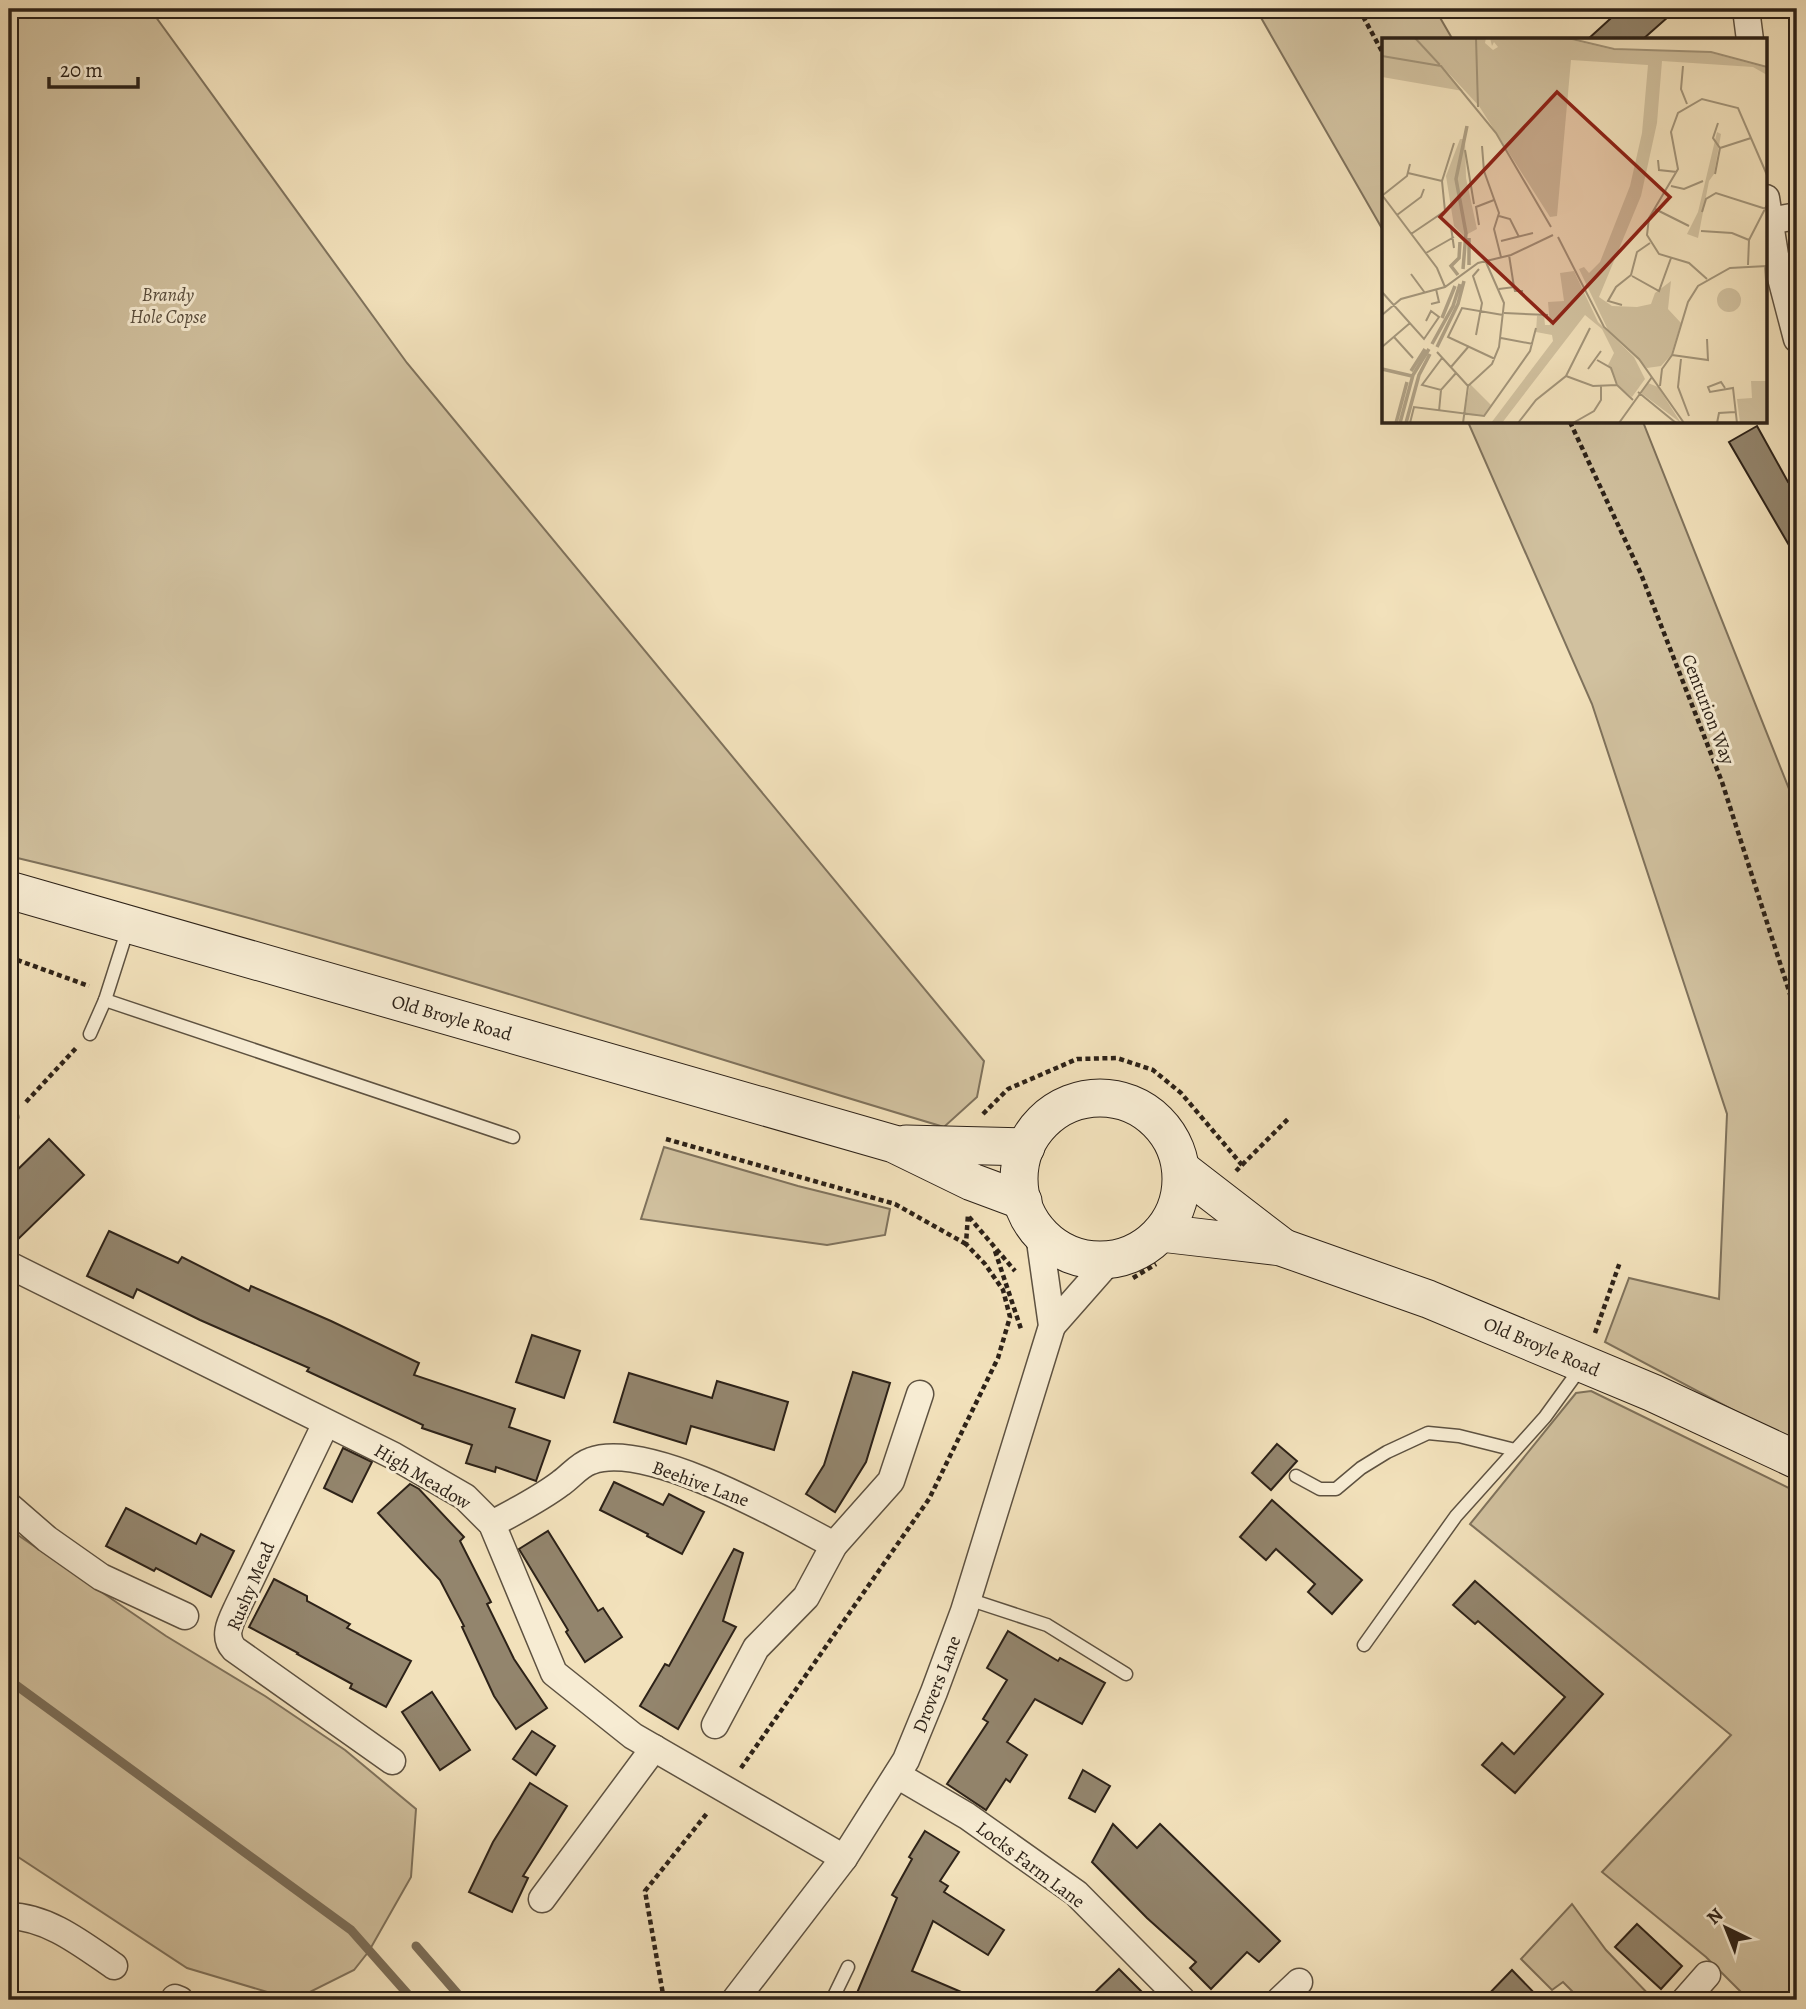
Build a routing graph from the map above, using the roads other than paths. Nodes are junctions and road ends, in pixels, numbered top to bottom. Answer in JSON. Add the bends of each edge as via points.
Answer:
{"nodes":[{"id":1,"x":1746,"y":9,"type":"edge"},
{"id":2,"x":1750,"y":38,"type":"edge"},
{"id":3,"x":1768,"y":210,"type":"edge"},
{"id":4,"x":1797,"y":215,"type":"edge"},
{"id":5,"x":1768,"y":216,"type":"edge"},
{"id":6,"x":1797,"y":339,"type":"edge"},
{"id":7,"x":9,"y":890,"type":"edge"},
{"id":8,"x":129,"y":924,"type":"junction"},
{"id":9,"x":106,"y":1000,"type":"junction"},
{"id":10,"x":90,"y":1034,"type":"road end"},
{"id":11,"x":513,"y":1138,"type":"dead end"},
{"id":12,"x":894,"y":1144,"type":"junction"},
{"id":13,"x":1026,"y":1147,"type":"junction"},
{"id":14,"x":1181,"y":1169,"type":"junction"},
{"id":15,"x":1023,"y":1201,"type":"junction"},
{"id":16,"x":1040,"y":1234,"type":"junction"},
{"id":17,"x":1164,"y":1247,"type":"junction"},
{"id":18,"x":1282,"y":1247,"type":"junction"},
{"id":19,"x":9,"y":1265,"type":"edge"},
{"id":20,"x":1120,"y":1270,"type":"junction"},
{"id":21,"x":1052,"y":1326,"type":"junction"},
{"id":22,"x":1585,"y":1363,"type":"junction"},
{"id":23,"x":920,"y":1394,"type":"dead end"},
{"id":24,"x":326,"y":1423,"type":"junction"},
{"id":25,"x":1515,"y":1450,"type":"junction"},
{"id":26,"x":1797,"y":1460,"type":"edge"},
{"id":27,"x":1296,"y":1476,"type":"dead end"},
{"id":28,"x":9,"y":1506,"type":"edge"},
{"id":29,"x":492,"y":1524,"type":"junction"},
{"id":30,"x":834,"y":1545,"type":"junction"},
{"id":31,"x":968,"y":1599,"type":"junction"},
{"id":32,"x":185,"y":1616,"type":"dead end"},
{"id":33,"x":1364,"y":1645,"type":"dead end"},
{"id":34,"x":1126,"y":1674,"type":"dead end"},
{"id":35,"x":715,"y":1725,"type":"dead end"},
{"id":36,"x":654,"y":1748,"type":"junction"},
{"id":37,"x":391,"y":1761,"type":"dead end"},
{"id":38,"x":897,"y":1775,"type":"junction"},
{"id":39,"x":844,"y":1858,"type":"junction"},
{"id":40,"x":542,"y":1899,"type":"dead end"},
{"id":41,"x":9,"y":1916,"type":"edge"},
{"id":42,"x":114,"y":1966,"type":"dead end"},
{"id":43,"x":848,"y":1966,"type":"dead end"},
{"id":44,"x":1707,"y":1975,"type":"dead end"},
{"id":45,"x":1299,"y":1982,"type":"dead end"},
{"id":46,"x":736,"y":2000,"type":"edge"},
{"id":47,"x":832,"y":2000,"type":"edge"},
{"id":48,"x":1182,"y":2000,"type":"edge"},
{"id":49,"x":1280,"y":2000,"type":"edge"},
{"id":50,"x":1685,"y":2000,"type":"edge"}],
"edges":[{"from":1,"to":2,"type":"street"},
{"from":3,"to":4,"type":"street"},
{"from":5,"to":6,"type":"street"},
{"from":7,"to":8,"type":"main road","name":"Old Broyle Road"},
{"from":8,"to":9,"type":"lane"},
{"from":8,"to":12,"type":"main road","name":"Old Broyle Road"},
{"from":9,"to":10,"type":"lane"},
{"from":9,"to":11,"type":"lane"},
{"from":12,"to":13,"type":"main road","name":"Old Broyle Road"},
{"from":12,"to":15,"type":"main road","name":"Old Broyle Road"},
{"from":13,"to":14,"type":"main road","via":[[1040,1124],[1061,1108],[1086,1099],[1112,1099],[1137,1107],[1158,1122],[1173,1144]]},
{"from":13,"to":15,"type":"main road","via":[[1020,1167]]},
{"from":14,"to":17,"type":"main road","via":[[1180,1195]]},
{"from":14,"to":18,"type":"main road","name":"Old Broyle Road"},
{"from":15,"to":16,"type":"main road"},
{"from":16,"to":20,"type":"main road","via":[[1060,1250]]},
{"from":16,"to":21,"type":"street","name":"Drovers Lane"},
{"from":17,"to":18,"type":"main road","name":"Old Broyle Road"},
{"from":17,"to":20,"type":"main road","via":[[1134,1253]]},
{"from":18,"to":22,"type":"main road","name":"Old Broyle Road","via":[[1428,1299]]},
{"from":19,"to":24,"type":"street","name":"High Meadow"},
{"from":20,"to":21,"type":"street","name":"Drovers Lane"},
{"from":21,"to":31,"type":"street","name":"Drovers Lane"},
{"from":22,"to":25,"type":"lane"},
{"from":22,"to":26,"type":"main road","name":"Old Broyle Road"},
{"from":23,"to":30,"type":"street","via":[[891,1481]]},
{"from":24,"to":29,"type":"street","name":"High Meadow","via":[[465,1497]]},
{"from":24,"to":37,"type":"street","name":"Rushy Mead","via":[[237,1606],[227,1637],[234,1649]]},
{"from":25,"to":27,"type":"lane","via":[[1428,1433],[1387,1452],[1336,1489],[1320,1489]]},
{"from":25,"to":33,"type":"lane","via":[[1456,1516]]},
{"from":28,"to":32,"type":"street","via":[[101,1577]]},
{"from":29,"to":30,"type":"street","name":"Beehive Lane","via":[[591,1461],[614,1458],[685,1473],[738,1494]]},
{"from":29,"to":36,"type":"street","name":"High Meadow","via":[[554,1673]]},
{"from":30,"to":35,"type":"street","via":[[806,1597],[756,1647]]},
{"from":31,"to":34,"type":"lane","via":[[1047,1625]]},
{"from":31,"to":38,"type":"street","name":"Drovers Lane"},
{"from":36,"to":39,"type":"street","name":"High Meadow"},
{"from":36,"to":40,"type":"street"},
{"from":38,"to":39,"type":"street","name":"Drovers Lane"},
{"from":38,"to":48,"type":"street","name":"Locks Farm Lane","via":[[967,1816],[1076,1893]]},
{"from":39,"to":46,"type":"street","name":"Drovers Lane"},
{"from":41,"to":42,"type":"street","via":[[25,1917],[69,1936]]},
{"from":43,"to":47,"type":"lane"},
{"from":44,"to":50,"type":"street"},
{"from":45,"to":49,"type":"street"}]}
